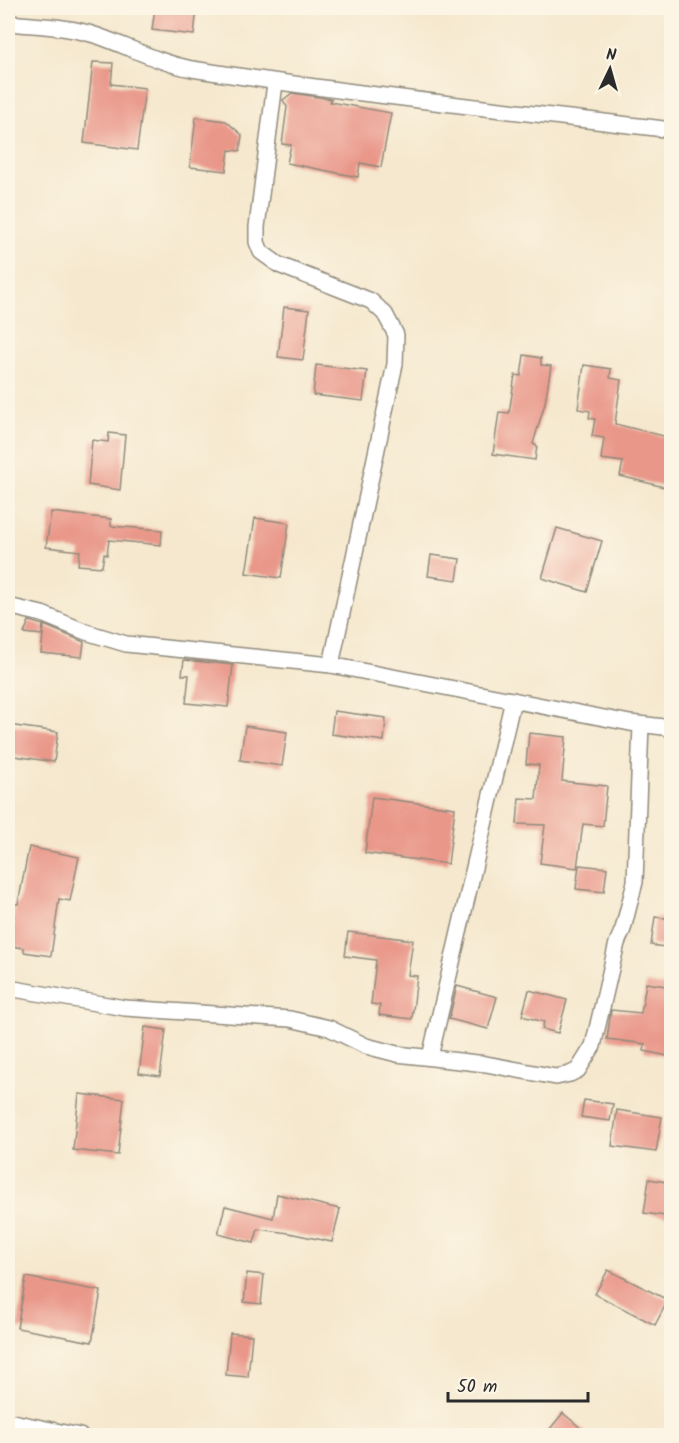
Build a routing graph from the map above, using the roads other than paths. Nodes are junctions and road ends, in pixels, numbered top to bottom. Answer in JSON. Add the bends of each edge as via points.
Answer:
{"nodes":[{"id":1,"x":8,"y":23,"type":"edge"},
{"id":2,"x":275,"y":82,"type":"junction"},
{"id":3,"x":672,"y":130,"type":"edge"},
{"id":4,"x":8,"y":606,"type":"edge"},
{"id":5,"x":331,"y":665,"type":"junction"},
{"id":6,"x":513,"y":700,"type":"junction"},
{"id":7,"x":641,"y":725,"type":"junction"},
{"id":8,"x":672,"y":728,"type":"edge"},
{"id":9,"x":8,"y":988,"type":"edge"},
{"id":10,"x":430,"y":1057,"type":"junction"},
{"id":11,"x":8,"y":1421,"type":"edge"},
{"id":12,"x":80,"y":1436,"type":"edge"}],
"edges":[{"from":1,"to":2,"type":"street","via":[[96,35],[189,68]]},
{"from":2,"to":3,"type":"street"},
{"from":2,"to":5,"type":"street","via":[[257,227],[261,252],[279,265],[371,301],[385,314],[396,335],[395,364]]},
{"from":4,"to":5,"type":"street","via":[[126,644]]},
{"from":5,"to":6,"type":"street"},
{"from":6,"to":7,"type":"street"},
{"from":6,"to":10,"type":"street"},
{"from":7,"to":8,"type":"street"},
{"from":7,"to":10,"type":"street","via":[[635,882],[593,1046],[585,1061],[578,1070],[556,1077]]},
{"from":9,"to":10,"type":"street","via":[[125,1008],[290,1018],[329,1028],[366,1046]]},
{"from":11,"to":12,"type":"street"}]}
